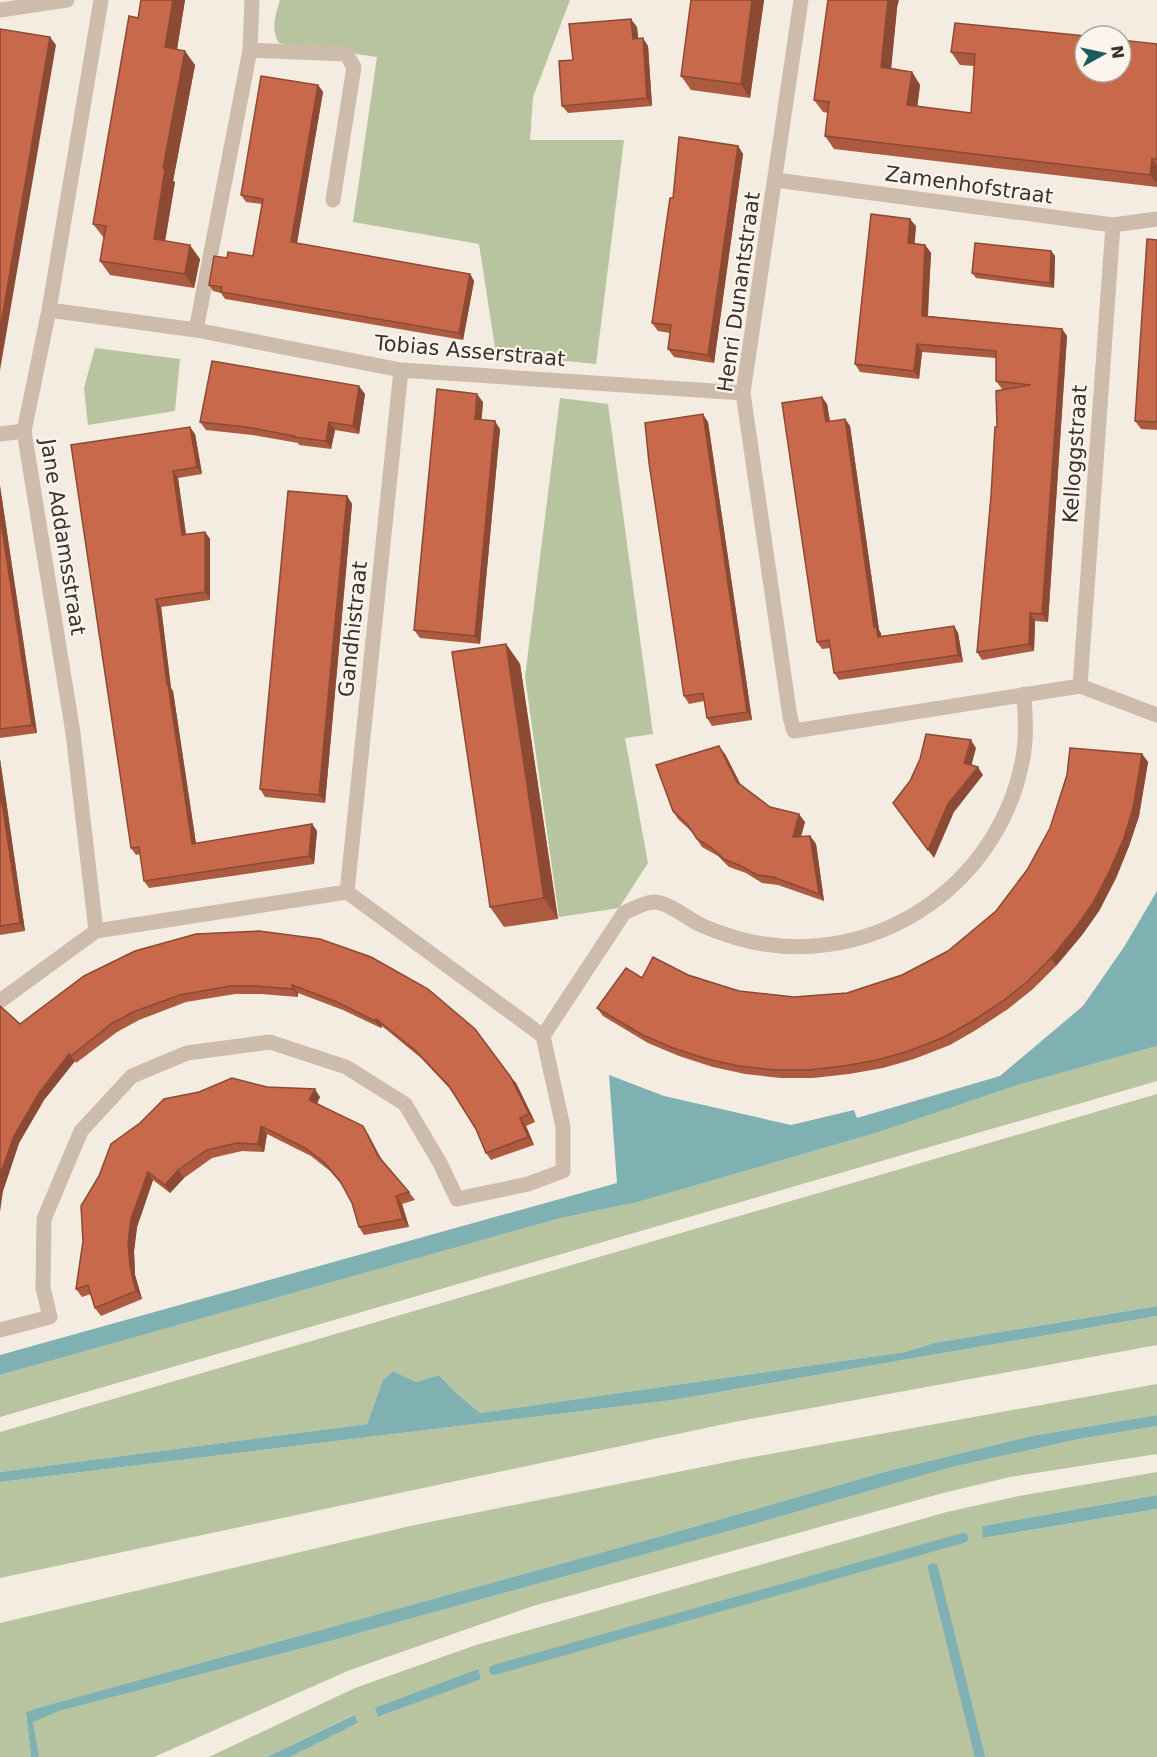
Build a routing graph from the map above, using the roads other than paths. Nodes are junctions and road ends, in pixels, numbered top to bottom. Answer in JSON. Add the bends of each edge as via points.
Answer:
{"nodes":[{"id":1,"x":67,"y":0,"type":"edge"},
{"id":2,"x":101,"y":0,"type":"edge"},
{"id":3,"x":252,"y":0,"type":"edge"},
{"id":4,"x":801,"y":0,"type":"edge"},
{"id":5,"x":0,"y":10,"type":"edge"},
{"id":6,"x":250,"y":50,"type":"junction"},
{"id":7,"x":776,"y":180,"type":"junction"},
{"id":8,"x":333,"y":200,"type":"dead end"},
{"id":9,"x":1157,"y":219,"type":"edge"},
{"id":10,"x":1113,"y":225,"type":"junction"},
{"id":11,"x":49,"y":310,"type":"junction"},
{"id":12,"x":195,"y":330,"type":"junction"},
{"id":13,"x":401,"y":370,"type":"junction"},
{"id":14,"x":743,"y":393,"type":"junction"},
{"id":15,"x":24,"y":431,"type":"junction"},
{"id":16,"x":0,"y":434,"type":"edge"},
{"id":17,"x":1080,"y":686,"type":"junction"},
{"id":18,"x":1024,"y":694,"type":"junction"},
{"id":19,"x":1157,"y":715,"type":"edge"},
{"id":20,"x":347,"y":892,"type":"junction"},
{"id":21,"x":96,"y":930,"type":"junction"},
{"id":22,"x":0,"y":1001,"type":"edge"},
{"id":23,"x":543,"y":1036,"type":"junction"},
{"id":24,"x":0,"y":1330,"type":"edge"}],
"edges":[{"from":1,"to":5,"type":"street"},
{"from":2,"to":11,"type":"street","name":"Jane Addamsstraat"},
{"from":3,"to":6,"type":"street"},
{"from":4,"to":7,"type":"street","name":"Henri Dunantstraat"},
{"from":6,"to":8,"type":"street","via":[[346,54],[354,67]]},
{"from":6,"to":12,"type":"street"},
{"from":7,"to":10,"type":"street","name":"Zamenhofstraat"},
{"from":7,"to":14,"type":"street","name":"Henri Dunantstraat"},
{"from":9,"to":10,"type":"street","name":"Zamenhofstraat"},
{"from":10,"to":17,"type":"street","name":"Kelloggstraat"},
{"from":11,"to":12,"type":"street","name":"Tobias Asserstraat"},
{"from":11,"to":15,"type":"street","name":"Jane Addamsstraat"},
{"from":12,"to":13,"type":"street","name":"Tobias Asserstraat"},
{"from":13,"to":14,"type":"street","name":"Tobias Asserstraat"},
{"from":13,"to":20,"type":"street","name":"Gandhistraat"},
{"from":14,"to":18,"type":"street","name":"Henri Dunantstraat","via":[[794,731]]},
{"from":15,"to":16,"type":"street"},
{"from":15,"to":21,"type":"street","name":"Jane Addamsstraat","via":[[73,733]]},
{"from":17,"to":18,"type":"street"},
{"from":17,"to":19,"type":"street"},
{"from":18,"to":23,"type":"street","via":[[1026,724],[1016,788],[988,846],[946,894],[919,913],[860,939],[795,947],[731,937],[673,909],[646,903],[624,913]]},
{"from":20,"to":21,"type":"street"},
{"from":20,"to":23,"type":"street"},
{"from":21,"to":22,"type":"street"},
{"from":23,"to":24,"type":"street","via":[[563,1127],[563,1171],[528,1184],[457,1199],[441,1163],[405,1104],[346,1066],[270,1042],[187,1053],[132,1076],[81,1131],[44,1219],[43,1288],[50,1317]]}]}
